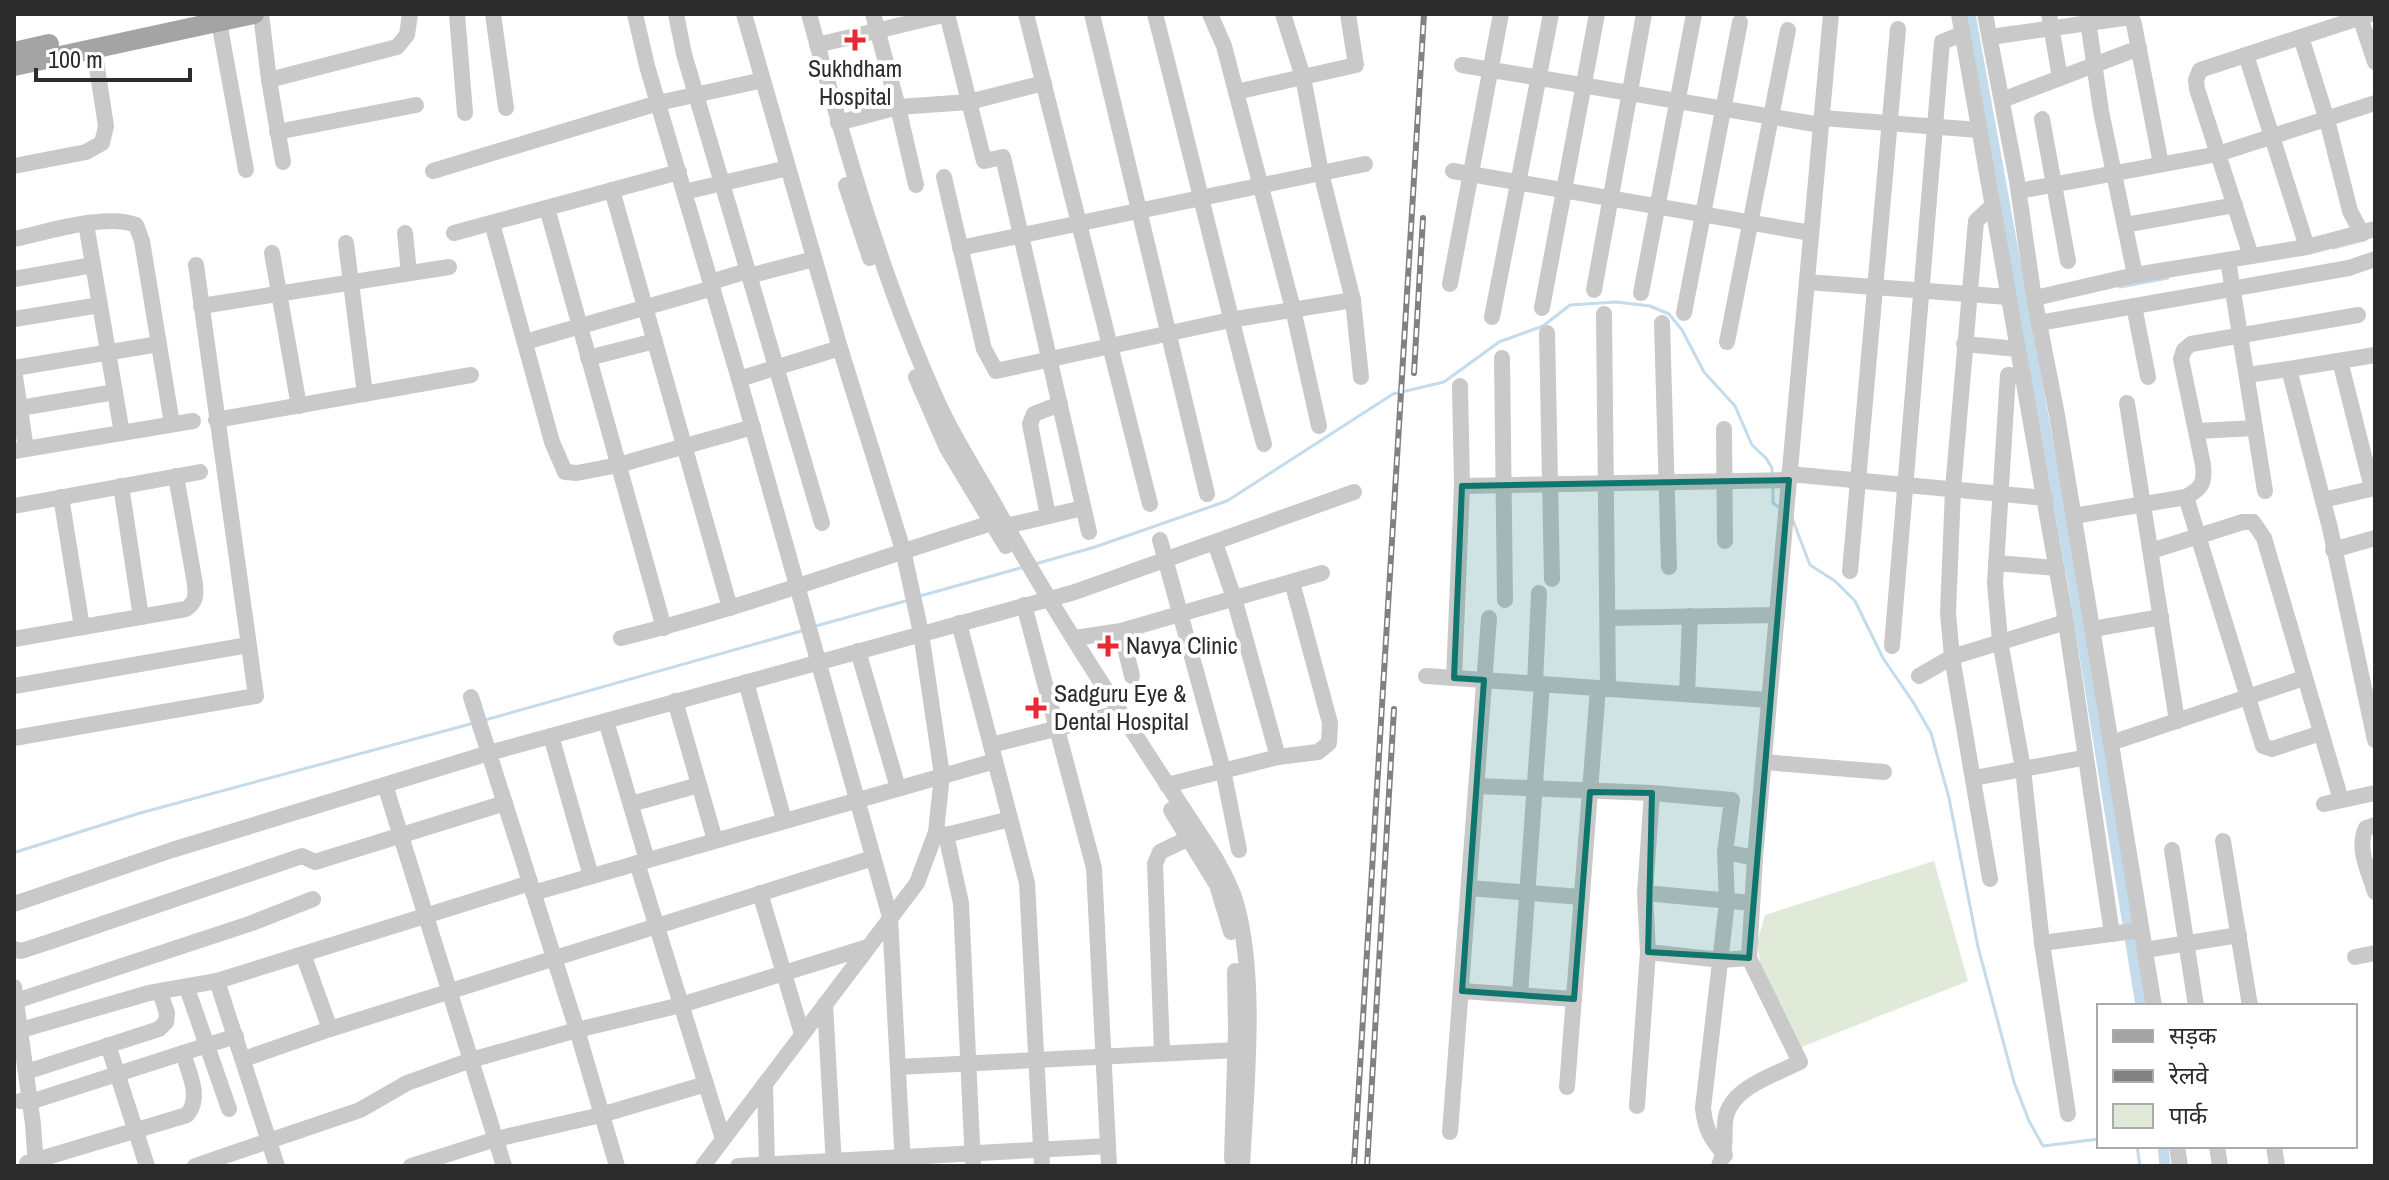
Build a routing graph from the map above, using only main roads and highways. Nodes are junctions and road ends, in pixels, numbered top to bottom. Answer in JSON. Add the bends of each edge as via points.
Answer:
{"nodes":[{"id":1,"x":193,"y":14,"type":"edge"},
{"id":2,"x":254,"y":14,"type":"edge"},
{"id":3,"x":14,"y":52,"type":"edge"},
{"id":4,"x":14,"y":66,"type":"edge"}],
"edges":[{"from":1,"to":3,"type":"main road"},
{"from":2,"to":4,"type":"main road"}]}
